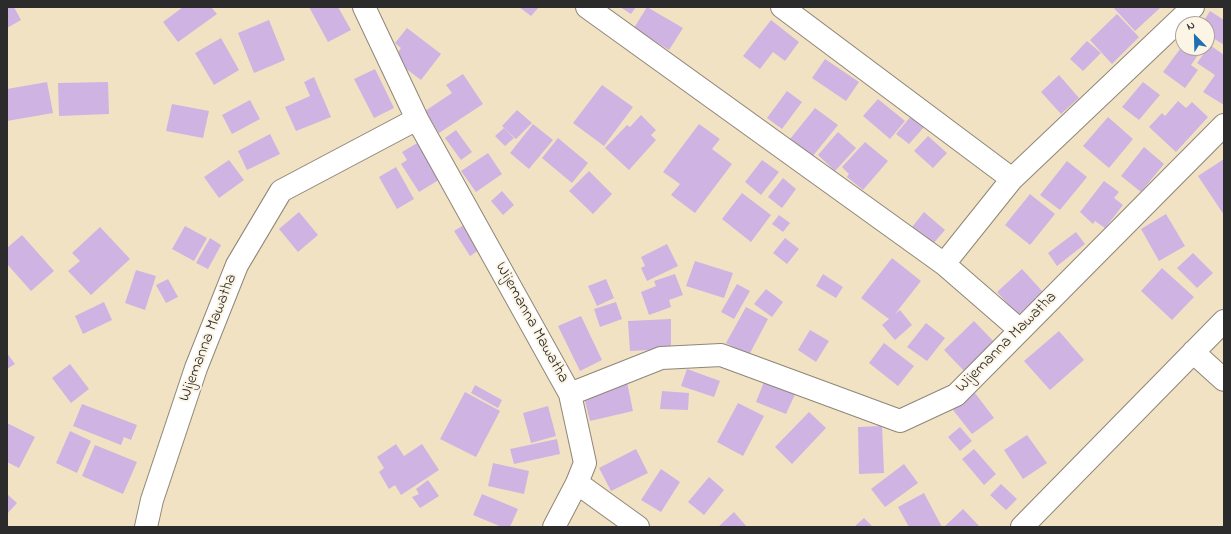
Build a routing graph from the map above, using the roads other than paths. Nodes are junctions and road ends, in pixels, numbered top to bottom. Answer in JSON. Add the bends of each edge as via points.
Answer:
{"nodes":[{"id":1,"x":364,"y":7,"type":"edge"},
{"id":2,"x":587,"y":7,"type":"edge"},
{"id":3,"x":782,"y":7,"type":"edge"},
{"id":4,"x":1193,"y":7,"type":"edge"},
{"id":5,"x":417,"y":119,"type":"junction"},
{"id":6,"x":1224,"y":125,"type":"edge"},
{"id":7,"x":1012,"y":180,"type":"junction"},
{"id":8,"x":944,"y":264,"type":"junction"},
{"id":9,"x":1224,"y":321,"type":"edge"},
{"id":10,"x":1020,"y":330,"type":"junction"},
{"id":11,"x":1193,"y":352,"type":"junction"},
{"id":12,"x":1224,"y":380,"type":"edge"},
{"id":13,"x":570,"y":394,"type":"junction"},
{"id":14,"x":577,"y":483,"type":"junction"},
{"id":15,"x":146,"y":527,"type":"edge"},
{"id":16,"x":554,"y":527,"type":"edge"},
{"id":17,"x":638,"y":527,"type":"edge"},
{"id":18,"x":1022,"y":527,"type":"edge"}],
"edges":[{"from":1,"to":5,"type":"street"},
{"from":2,"to":8,"type":"street"},
{"from":3,"to":7,"type":"street"},
{"from":4,"to":7,"type":"street"},
{"from":5,"to":13,"type":"street","name":"Wijemanna Mawatha"},
{"from":5,"to":15,"type":"street","name":"Wijemanna Mawatha","via":[[281,191],[237,265],[202,353],[152,500]]},
{"from":6,"to":10,"type":"street","name":"Wijemanna Mawatha"},
{"from":7,"to":8,"type":"street"},
{"from":8,"to":10,"type":"street"},
{"from":9,"to":11,"type":"street"},
{"from":10,"to":13,"type":"street","name":"Wijemanna Mawatha","via":[[956,395],[900,421],[721,355],[661,358]]},
{"from":11,"to":12,"type":"street"},
{"from":11,"to":18,"type":"street"},
{"from":13,"to":14,"type":"street","via":[[585,463]]},
{"from":14,"to":16,"type":"street"},
{"from":14,"to":17,"type":"street"}]}
